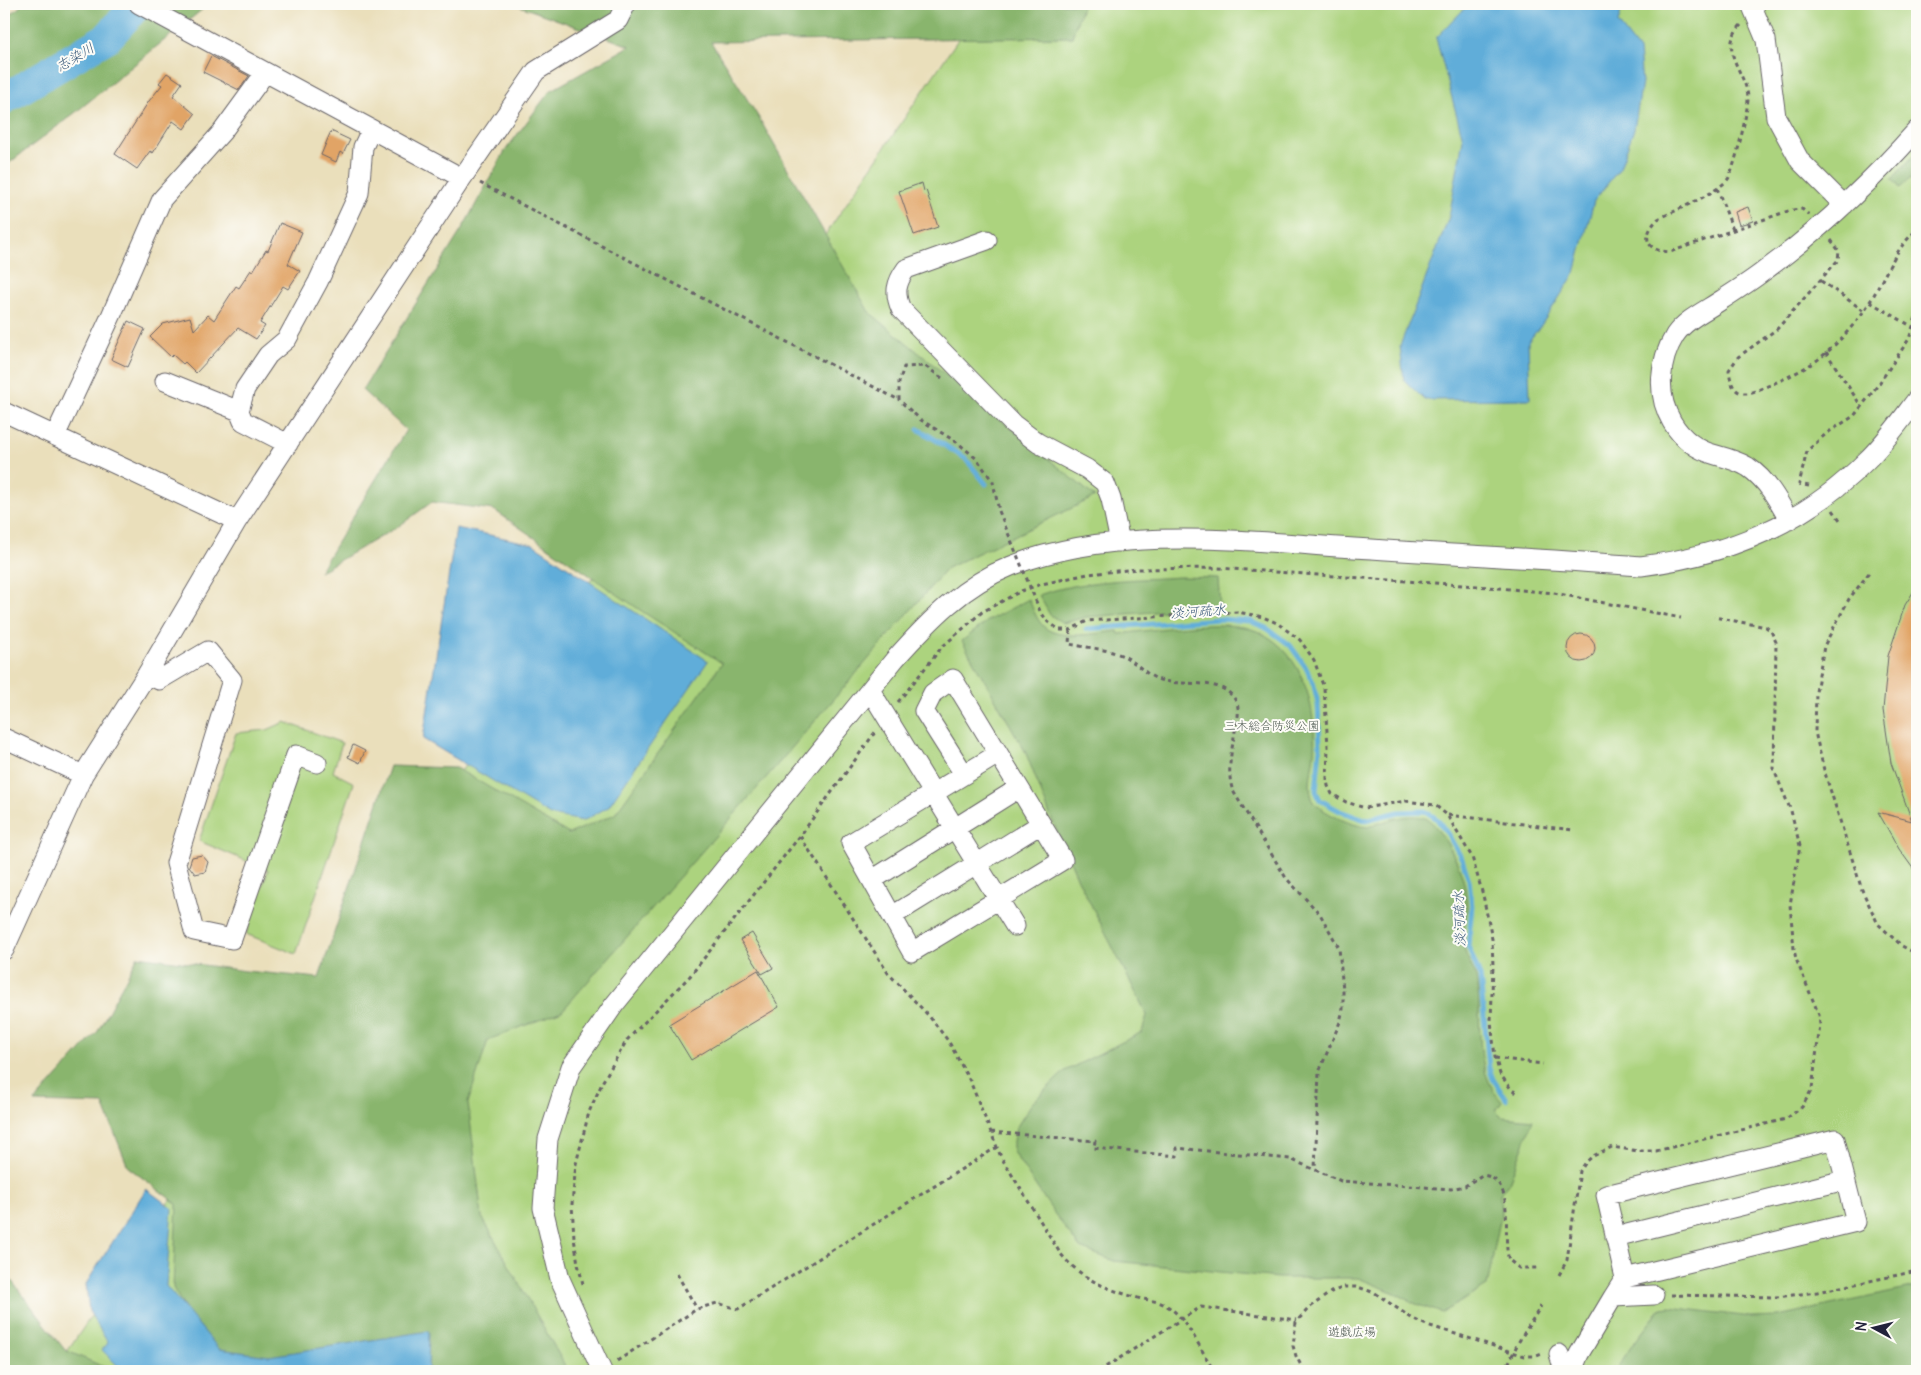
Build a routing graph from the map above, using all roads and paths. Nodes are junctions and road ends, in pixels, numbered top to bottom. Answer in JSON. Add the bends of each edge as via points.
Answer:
{"nodes":[{"id":1,"x":138,"y":4,"type":"edge"},
{"id":2,"x":626,"y":4,"type":"edge"},
{"id":3,"x":1753,"y":9,"type":"edge"},
{"id":4,"x":265,"y":73,"type":"junction"},
{"id":5,"x":371,"y":130,"type":"junction"},
{"id":6,"x":1917,"y":130,"type":"edge"},
{"id":7,"x":462,"y":178,"type":"junction"},
{"id":8,"x":1717,"y":188,"type":"junction"},
{"id":9,"x":1844,"y":205,"type":"junction"},
{"id":10,"x":1821,"y":226,"type":"junction"},
{"id":11,"x":1733,"y":230,"type":"junction"},
{"id":12,"x":1917,"y":230,"type":"edge"},
{"id":13,"x":987,"y":240,"type":"dead end"},
{"id":14,"x":1820,"y":281,"type":"junction"},
{"id":15,"x":1870,"y":302,"type":"junction"},
{"id":16,"x":1863,"y":310,"type":"junction"},
{"id":17,"x":1917,"y":314,"type":"edge"},
{"id":18,"x":1913,"y":327,"type":"junction"},
{"id":19,"x":1826,"y":352,"type":"junction"},
{"id":20,"x":943,"y":380,"type":"dead end"},
{"id":21,"x":165,"y":381,"type":"dead end"},
{"id":22,"x":1917,"y":399,"type":"edge"},
{"id":23,"x":899,"y":400,"type":"junction"},
{"id":24,"x":1861,"y":406,"type":"junction"},
{"id":25,"x":239,"y":411,"type":"junction"},
{"id":26,"x":4,"y":412,"type":"edge"},
{"id":27,"x":55,"y":436,"type":"junction"},
{"id":28,"x":288,"y":444,"type":"junction"},
{"id":29,"x":1812,"y":486,"type":"dead end"},
{"id":30,"x":1789,"y":520,"type":"junction"},
{"id":31,"x":237,"y":521,"type":"junction"},
{"id":32,"x":1120,"y":542,"type":"junction"},
{"id":33,"x":1869,"y":573,"type":"dead end"},
{"id":34,"x":1714,"y":616,"type":"dead end"},
{"id":35,"x":1070,"y":630,"type":"junction"},
{"id":36,"x":147,"y":674,"type":"junction"},
{"id":37,"x":870,"y":690,"type":"junction"},
{"id":38,"x":4,"y":738,"type":"edge"},
{"id":39,"x":998,"y":754,"type":"junction"},
{"id":40,"x":317,"y":763,"type":"dead end"},
{"id":41,"x":964,"y":774,"type":"junction"},
{"id":42,"x":83,"y":775,"type":"junction"},
{"id":43,"x":1019,"y":788,"type":"junction"},
{"id":44,"x":934,"y":794,"type":"junction"},
{"id":45,"x":1447,"y":815,"type":"junction"},
{"id":46,"x":1041,"y":824,"type":"junction"},
{"id":47,"x":955,"y":828,"type":"junction"},
{"id":48,"x":1573,"y":830,"type":"dead end"},
{"id":49,"x":800,"y":836,"type":"dead end"},
{"id":50,"x":977,"y":864,"type":"junction"},
{"id":51,"x":872,"y":880,"type":"junction"},
{"id":52,"x":998,"y":899,"type":"junction"},
{"id":53,"x":892,"y":916,"type":"junction"},
{"id":54,"x":1015,"y":926,"type":"dead end"},
{"id":55,"x":4,"y":950,"type":"edge"},
{"id":56,"x":1917,"y":954,"type":"edge"},
{"id":57,"x":1495,"y":1058,"type":"junction"},
{"id":58,"x":1543,"y":1064,"type":"dead end"},
{"id":59,"x":1518,"y":1094,"type":"dead end"},
{"id":60,"x":991,"y":1132,"type":"junction"},
{"id":61,"x":996,"y":1147,"type":"junction"},
{"id":62,"x":1316,"y":1169,"type":"junction"},
{"id":63,"x":1846,"y":1180,"type":"junction"},
{"id":64,"x":1615,"y":1237,"type":"junction"},
{"id":65,"x":1537,"y":1268,"type":"dead end"},
{"id":66,"x":1917,"y":1270,"type":"edge"},
{"id":67,"x":678,"y":1274,"type":"dead end"},
{"id":68,"x":1558,"y":1276,"type":"dead end"},
{"id":69,"x":1624,"y":1278,"type":"junction"},
{"id":70,"x":1654,"y":1295,"type":"joint"},
{"id":71,"x":1613,"y":1297,"type":"junction"},
{"id":72,"x":1541,"y":1306,"type":"dead end"},
{"id":73,"x":697,"y":1310,"type":"junction"},
{"id":74,"x":1181,"y":1319,"type":"junction"},
{"id":75,"x":1297,"y":1320,"type":"junction"},
{"id":76,"x":1514,"y":1352,"type":"junction"},
{"id":77,"x":1540,"y":1356,"type":"dead end"},
{"id":78,"x":609,"y":1366,"type":"edge"},
{"id":79,"x":1098,"y":1371,"type":"edge"},
{"id":80,"x":1214,"y":1371,"type":"edge"},
{"id":81,"x":1304,"y":1371,"type":"edge"},
{"id":82,"x":1505,"y":1371,"type":"edge"},
{"id":83,"x":1572,"y":1371,"type":"edge"}],
"edges":[{"from":1,"to":4,"type":"street"},
{"from":2,"to":7,"type":"street","via":[[618,20],[536,71]]},
{"from":3,"to":8,"type":"path","via":[[1733,40],[1732,54],[1748,97],[1733,166],[1728,178]]},
{"from":3,"to":9,"type":"street","via":[[1766,40],[1776,117],[1800,161]]},
{"from":4,"to":5,"type":"street"},
{"from":4,"to":27,"type":"street","via":[[222,132],[162,200]]},
{"from":5,"to":7,"type":"street"},
{"from":5,"to":25,"type":"street","via":[[363,147],[358,193],[318,282],[287,339],[268,355],[245,389]]},
{"from":6,"to":9,"type":"street"},
{"from":7,"to":23,"type":"path","via":[[474,180]]},
{"from":7,"to":28,"type":"street"},
{"from":8,"to":11,"type":"path"},
{"from":8,"to":11,"type":"path","via":[[1658,219],[1647,236],[1650,245],[1659,251],[1670,252]]},
{"from":9,"to":10,"type":"street"},
{"from":10,"to":11,"type":"path","via":[[1802,209]]},
{"from":10,"to":14,"type":"path","via":[[1839,251],[1838,260]]},
{"from":10,"to":30,"type":"street","via":[[1763,272],[1681,328],[1667,352],[1662,371],[1664,402],[1669,417],[1681,434],[1699,449],[1739,462],[1757,474],[1779,501]]},
{"from":12,"to":15,"type":"path","via":[[1896,254]]},
{"from":13,"to":32,"type":"street","via":[[906,269],[896,288],[901,309],[1013,424],[1038,443],[1105,482]]},
{"from":14,"to":16,"type":"path"},
{"from":14,"to":19,"type":"path","via":[[1776,330],[1738,357],[1729,370],[1731,384],[1737,391],[1747,393],[1773,384]]},
{"from":15,"to":16,"type":"path"},
{"from":15,"to":18,"type":"path"},
{"from":16,"to":19,"type":"path"},
{"from":17,"to":18,"type":"path"},
{"from":18,"to":24,"type":"path","via":[[1909,339]]},
{"from":19,"to":24,"type":"path"},
{"from":20,"to":23,"type":"path","via":[[925,366],[904,367],[899,382]]},
{"from":21,"to":25,"type":"street"},
{"from":22,"to":30,"type":"street","via":[[1866,462],[1824,498]]},
{"from":23,"to":35,"type":"path","bridge":true,"via":[[921,420],[977,459],[993,482],[999,511],[1040,611],[1060,630]]},
{"from":24,"to":29,"type":"path","via":[[1854,416],[1807,451],[1798,484]]},
{"from":25,"to":28,"type":"street","via":[[244,421]]},
{"from":26,"to":27,"type":"street"},
{"from":27,"to":31,"type":"street"},
{"from":28,"to":31,"type":"street"},
{"from":30,"to":32,"type":"street","via":[[1722,549],[1677,561],[1641,566],[1254,541]]},
{"from":31,"to":36,"type":"street"},
{"from":32,"to":37,"type":"street","via":[[1043,555],[1011,566],[971,587],[922,629]]},
{"from":33,"to":56,"type":"path","via":[[1849,599],[1824,646],[1816,692],[1815,732],[1862,890],[1878,924],[1902,946]]},
{"from":34,"to":68,"type":"path","via":[[1766,627],[1776,642],[1774,770],[1792,811],[1800,846],[1790,905],[1794,949],[1820,1025],[1812,1089],[1802,1107],[1786,1119],[1656,1151],[1612,1147],[1592,1156],[1580,1171],[1568,1255]]},
{"from":35,"to":45,"type":"path","via":[[1086,621],[1228,611],[1253,614],[1277,623],[1300,640],[1322,678],[1326,698],[1327,784],[1332,794],[1362,808],[1417,801],[1436,805]]},
{"from":35,"to":62,"type":"path","via":[[1069,644],[1128,659],[1145,673],[1163,681],[1220,688],[1237,702],[1238,720],[1230,775],[1233,791],[1286,878],[1320,914],[1334,938],[1340,958],[1343,1009],[1319,1072]]},
{"from":36,"to":40,"type":"street","via":[[159,680],[208,651],[232,680],[176,864],[194,931],[232,939],[296,756]]},
{"from":36,"to":42,"type":"street"},
{"from":37,"to":44,"type":"street"},
{"from":37,"to":78,"type":"street","via":[[614,1005],[571,1067],[548,1138],[543,1208],[560,1279]]},
{"from":38,"to":42,"type":"street"},
{"from":39,"to":41,"type":"street"},
{"from":39,"to":41,"type":"street","via":[[953,680],[933,694],[924,711]]},
{"from":39,"to":43,"type":"street"},
{"from":41,"to":44,"type":"street"},
{"from":42,"to":55,"type":"street"},
{"from":43,"to":46,"type":"street"},
{"from":43,"to":47,"type":"street"},
{"from":44,"to":47,"type":"street"},
{"from":44,"to":51,"type":"street","via":[[851,843]]},
{"from":45,"to":48,"type":"path"},
{"from":45,"to":57,"type":"path","via":[[1472,857],[1491,934],[1494,966],[1491,1021]]},
{"from":46,"to":50,"type":"street"},
{"from":46,"to":52,"type":"street","via":[[1063,860]]},
{"from":47,"to":50,"type":"street"},
{"from":47,"to":51,"type":"street"},
{"from":49,"to":60,"type":"path","via":[[888,974],[949,1042],[970,1081]]},
{"from":50,"to":52,"type":"street"},
{"from":50,"to":53,"type":"street"},
{"from":51,"to":53,"type":"street"},
{"from":52,"to":53,"type":"street","via":[[912,952]]},
{"from":52,"to":54,"type":"street"},
{"from":57,"to":58,"type":"path"},
{"from":57,"to":59,"type":"path","via":[[1504,1080]]},
{"from":60,"to":61,"type":"path"},
{"from":60,"to":62,"type":"path","via":[[1095,1141],[1094,1148],[1177,1156],[1177,1148],[1290,1159]]},
{"from":61,"to":73,"type":"path","via":[[738,1309],[717,1303]]},
{"from":61,"to":74,"type":"path","via":[[1051,1241],[1070,1265],[1096,1283],[1167,1306]]},
{"from":62,"to":65,"type":"path","via":[[1341,1181],[1451,1189],[1465,1186],[1482,1175],[1490,1175],[1501,1186],[1506,1205],[1509,1260],[1519,1268]]},
{"from":63,"to":64,"type":"street"},
{"from":63,"to":64,"type":"street","via":[[1836,1139],[1634,1188],[1606,1195]]},
{"from":63,"to":69,"type":"street","via":[[1856,1222]]},
{"from":64,"to":69,"type":"street"},
{"from":66,"to":70,"type":"path","via":[[1817,1292],[1776,1297]]},
{"from":67,"to":73,"type":"path"},
{"from":69,"to":71,"type":"street"},
{"from":70,"to":71,"type":"street"},
{"from":71,"to":83,"type":"street"},
{"from":72,"to":76,"type":"path"},
{"from":73,"to":78,"type":"path"},
{"from":74,"to":75,"type":"path","via":[[1201,1307]]},
{"from":74,"to":79,"type":"path"},
{"from":74,"to":80,"type":"path"},
{"from":75,"to":76,"type":"path","via":[[1331,1292],[1358,1287],[1375,1293],[1424,1324]]},
{"from":75,"to":81,"type":"path","via":[[1292,1346]]},
{"from":76,"to":77,"type":"path"},
{"from":76,"to":82,"type":"path"}]}
